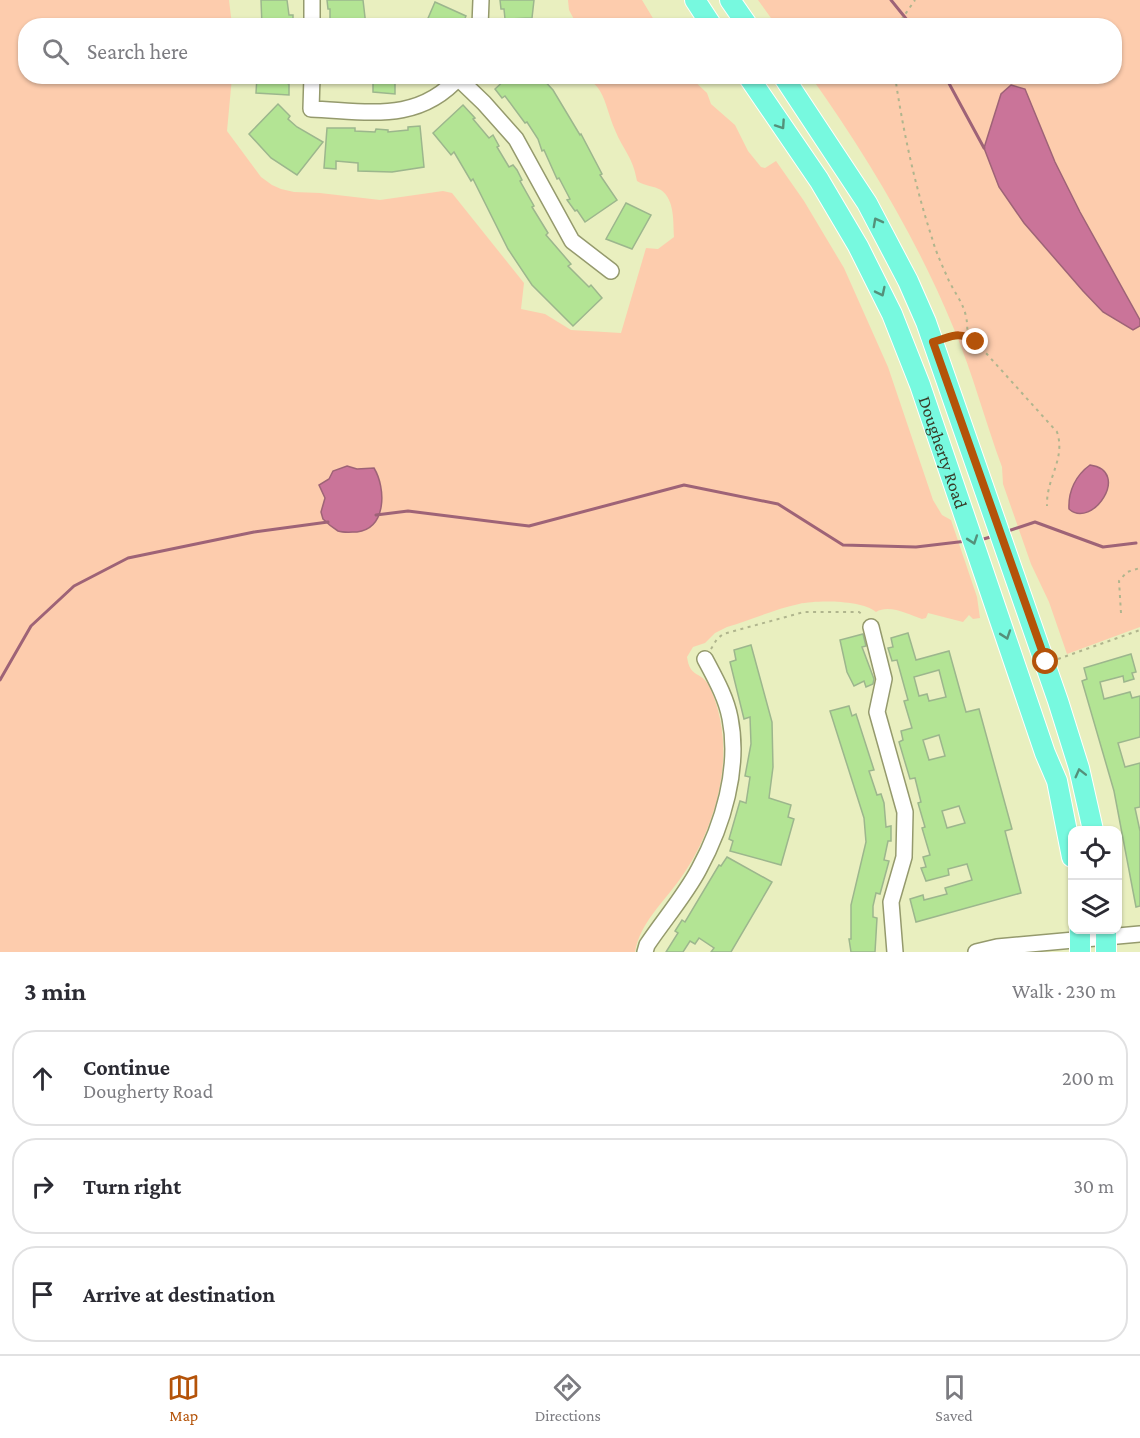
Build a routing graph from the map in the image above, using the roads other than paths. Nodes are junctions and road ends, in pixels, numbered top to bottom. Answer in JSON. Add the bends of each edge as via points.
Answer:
{"nodes":[{"id":1,"x":312,"y":0,"type":"edge"},
{"id":2,"x":481,"y":0,"type":"edge"},
{"id":3,"x":695,"y":0,"type":"edge"},
{"id":4,"x":730,"y":0,"type":"edge"},
{"id":5,"x":312,"y":18,"type":"edge"},
{"id":6,"x":480,"y":18,"type":"edge"},
{"id":7,"x":707,"y":18,"type":"edge"},
{"id":8,"x":742,"y":18,"type":"edge"},
{"id":9,"x":312,"y":84,"type":"edge"},
{"id":10,"x":452,"y":84,"type":"edge"},
{"id":11,"x":465,"y":84,"type":"edge"},
{"id":12,"x":753,"y":84,"type":"edge"},
{"id":13,"x":788,"y":84,"type":"edge"},
{"id":14,"x":611,"y":271,"type":"dead end"},
{"id":15,"x":871,"y":627,"type":"road end"},
{"id":16,"x":705,"y":659,"type":"road end"},
{"id":17,"x":1092,"y":826,"type":"edge"},
{"id":18,"x":1068,"y":837,"type":"edge"},
{"id":19,"x":1140,"y":934,"type":"edge"},
{"id":20,"x":1106,"y":939,"type":"edge"},
{"id":21,"x":1080,"y":940,"type":"edge"},
{"id":22,"x":645,"y":952,"type":"edge"},
{"id":23,"x":895,"y":952,"type":"edge"},
{"id":24,"x":976,"y":952,"type":"edge"}],
"edges":[{"from":1,"to":5,"type":"street"},
{"from":2,"to":6,"type":"street"},
{"from":3,"to":7,"type":"main road"},
{"from":4,"to":8,"type":"main road"},
{"from":9,"to":10,"type":"street","via":[[311,109],[392,113],[428,103]]},
{"from":11,"to":14,"type":"street","via":[[516,139],[572,241]]},
{"from":12,"to":18,"type":"main road","name":"Dougherty Road","one_way":true,"via":[[819,180],[892,314],[1057,781]]},
{"from":17,"to":13,"type":"main road","name":"Dougherty Road","one_way":true,"via":[[1079,768],[1046,662],[908,280],[867,203]]},
{"from":15,"to":23,"type":"street","via":[[884,679],[877,712],[905,812],[904,857],[891,902]]},
{"from":16,"to":22,"type":"street","via":[[730,718],[733,742],[727,796],[698,871]]},
{"from":19,"to":20,"type":"street"},
{"from":20,"to":21,"type":"street"},
{"from":21,"to":24,"type":"street"}]}
